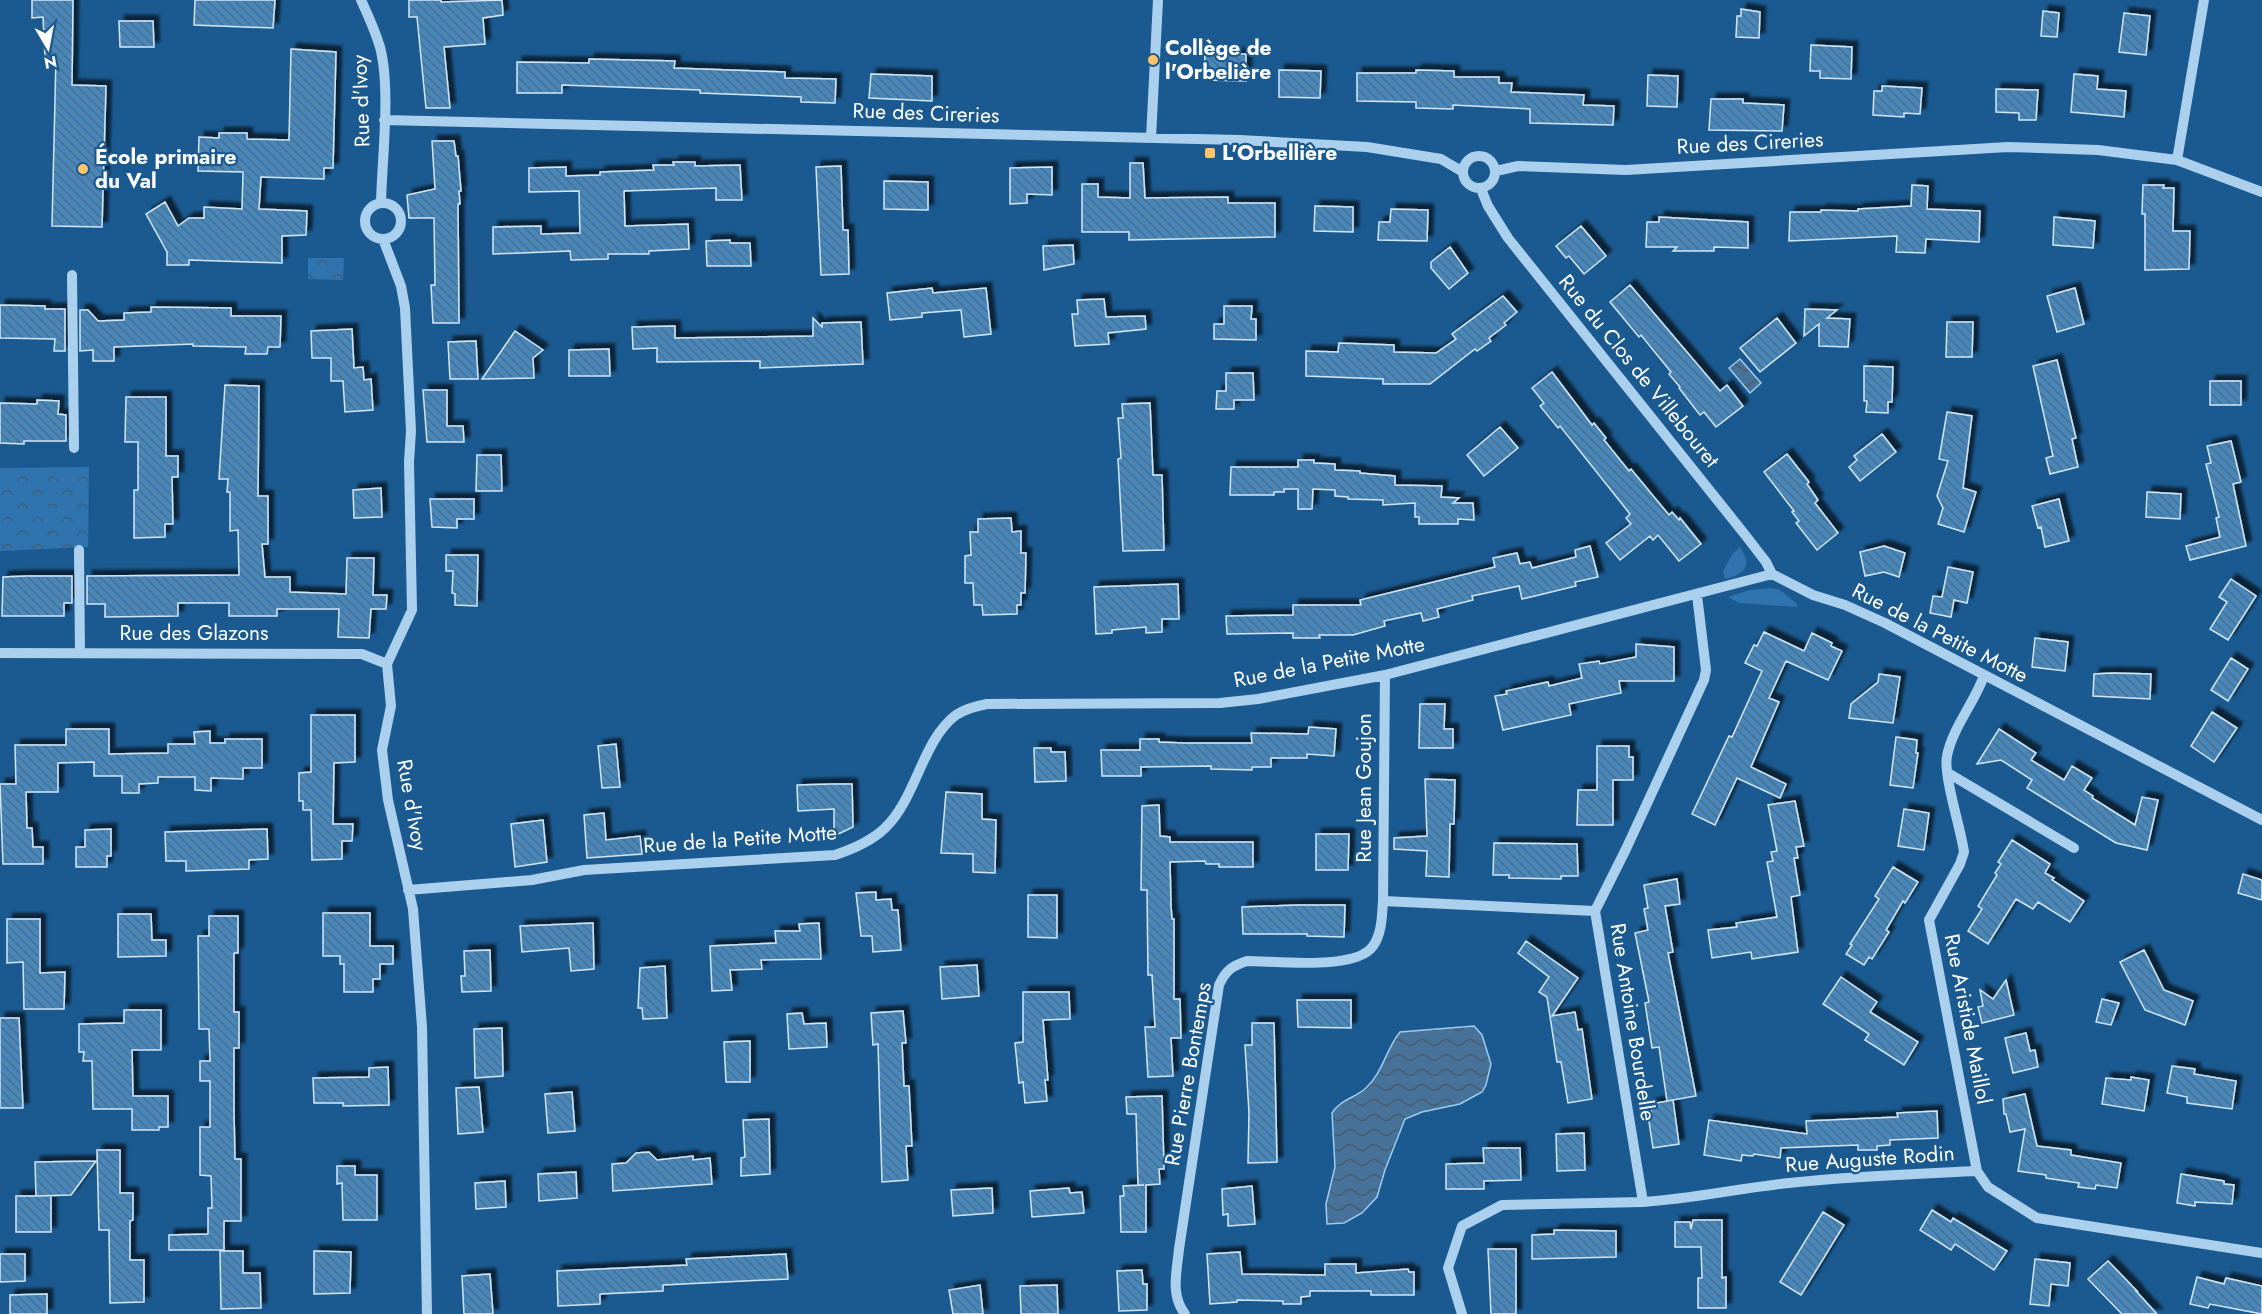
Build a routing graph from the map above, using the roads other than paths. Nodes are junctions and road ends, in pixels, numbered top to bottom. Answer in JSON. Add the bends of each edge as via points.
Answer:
{"nodes":[{"id":1,"x":361,"y":0,"type":"edge"},
{"id":2,"x":1158,"y":0,"type":"edge"},
{"id":3,"x":2204,"y":0,"type":"edge"},
{"id":4,"x":384,"y":120,"type":"junction"},
{"id":5,"x":1151,"y":138,"type":"junction"},
{"id":6,"x":2177,"y":160,"type":"junction"},
{"id":7,"x":1496,"y":171,"type":"junction"},
{"id":8,"x":1463,"y":172,"type":"junction"},
{"id":9,"x":1481,"y":189,"type":"junction"},
{"id":10,"x":2262,"y":192,"type":"edge"},
{"id":11,"x":381,"y":203,"type":"junction"},
{"id":12,"x":383,"y":239,"type":"junction"},
{"id":13,"x":72,"y":275,"type":"dead end"},
{"id":14,"x":74,"y":448,"type":"dead end"},
{"id":15,"x":79,"y":550,"type":"dead end"},
{"id":16,"x":1772,"y":574,"type":"junction"},
{"id":17,"x":1697,"y":595,"type":"junction"},
{"id":18,"x":80,"y":652,"type":"junction"},
{"id":19,"x":0,"y":653,"type":"edge"},
{"id":20,"x":387,"y":663,"type":"junction"},
{"id":21,"x":1384,"y":675,"type":"junction"},
{"id":22,"x":1984,"y":676,"type":"junction"},
{"id":23,"x":1948,"y":773,"type":"junction"},
{"id":24,"x":2262,"y":820,"type":"edge"},
{"id":25,"x":2074,"y":848,"type":"dead end"},
{"id":26,"x":408,"y":891,"type":"junction"},
{"id":27,"x":1383,"y":901,"type":"junction"},
{"id":28,"x":1595,"y":911,"type":"junction"},
{"id":29,"x":1977,"y":1171,"type":"junction"},
{"id":30,"x":1643,"y":1202,"type":"junction"},
{"id":31,"x":2262,"y":1253,"type":"edge"},
{"id":32,"x":1182,"y":1310,"type":"edge"},
{"id":33,"x":427,"y":1314,"type":"edge"},
{"id":34,"x":1462,"y":1314,"type":"edge"}],
"edges":[{"from":1,"to":4,"type":"street","name":"Rue d'Ivoy","via":[[381,49]]},
{"from":2,"to":5,"type":"street"},
{"from":3,"to":6,"type":"street"},
{"from":4,"to":5,"type":"street","name":"Rue des Cireries"},
{"from":4,"to":11,"type":"street","name":"Rue d'Ivoy"},
{"from":5,"to":8,"type":"street","name":"Rue des Cireries","via":[[1367,147],[1441,159]]},
{"from":6,"to":7,"type":"street","name":"Rue des Cireries","via":[[2098,150],[2008,147],[1626,170],[1518,166]]},
{"from":6,"to":10,"type":"street","name":"Rue des Cireries"},
{"from":7,"to":8,"type":"street","via":[[1490,160],[1481,156],[1470,159]]},
{"from":7,"to":9,"type":"street","via":[[1492,183]]},
{"from":8,"to":9,"type":"street","via":[[1468,184]]},
{"from":9,"to":16,"type":"street","name":"Rue du Clos de Villebouret","via":[[1508,238],[1753,544]]},
{"from":11,"to":12,"type":"street","via":[[369,210],[365,220],[368,232]]},
{"from":11,"to":12,"type":"street","via":[[396,208],[401,219],[398,230]]},
{"from":12,"to":20,"type":"street","via":[[405,308],[411,431],[412,610]]},
{"from":13,"to":14,"type":"street"},
{"from":15,"to":18,"type":"street"},
{"from":16,"to":17,"type":"street","name":"Rue de la Petite Motte"},
{"from":16,"to":22,"type":"street","name":"Rue de la Petite Motte","via":[[1885,623]]},
{"from":17,"to":21,"type":"street","name":"Rue de la Petite Motte"},
{"from":17,"to":28,"type":"street","name":"Rue Antoine Bourdelle","via":[[1704,680]]},
{"from":18,"to":19,"type":"street","name":"Rue des Glazons"},
{"from":18,"to":20,"type":"street","name":"Rue des Glazons","via":[[362,654]]},
{"from":20,"to":26,"type":"street","name":"Rue d'Ivoy","via":[[391,706],[382,750],[388,800]]},
{"from":21,"to":26,"type":"street","name":"Rue de la Petite Motte","via":[[1220,703],[973,707],[956,715],[941,730],[901,809],[885,828],[853,849],[835,855],[584,870],[532,880]]},
{"from":21,"to":27,"type":"street","name":"Rue Jean Goujon"},
{"from":22,"to":23,"type":"street","name":"Rue Aristide Maillol","via":[[1951,743],[1946,758]]},
{"from":22,"to":24,"type":"street","name":"Rue de la Petite Motte"},
{"from":23,"to":25,"type":"street"},
{"from":23,"to":29,"type":"street","name":"Rue Aristide Maillol","via":[[1964,852],[1929,920]]},
{"from":26,"to":33,"type":"street","name":"Rue d'Ivoy","via":[[413,909],[422,1027]]},
{"from":27,"to":28,"type":"street"},
{"from":27,"to":32,"type":"street","name":"Rue Pierre Bontemps","via":[[1381,927],[1373,946],[1360,957],[1343,962],[1247,961],[1225,973],[1179,1249],[1175,1292]]},
{"from":28,"to":30,"type":"street","name":"Rue Antoine Bourdelle"},
{"from":29,"to":30,"type":"street","name":"Rue Auguste Rodin","via":[[1835,1178]]},
{"from":29,"to":31,"type":"street","name":"Rue Auguste Rodin","via":[[1988,1187],[2037,1218]]},
{"from":30,"to":34,"type":"street","via":[[1502,1205],[1462,1226],[1449,1268]]}]}
